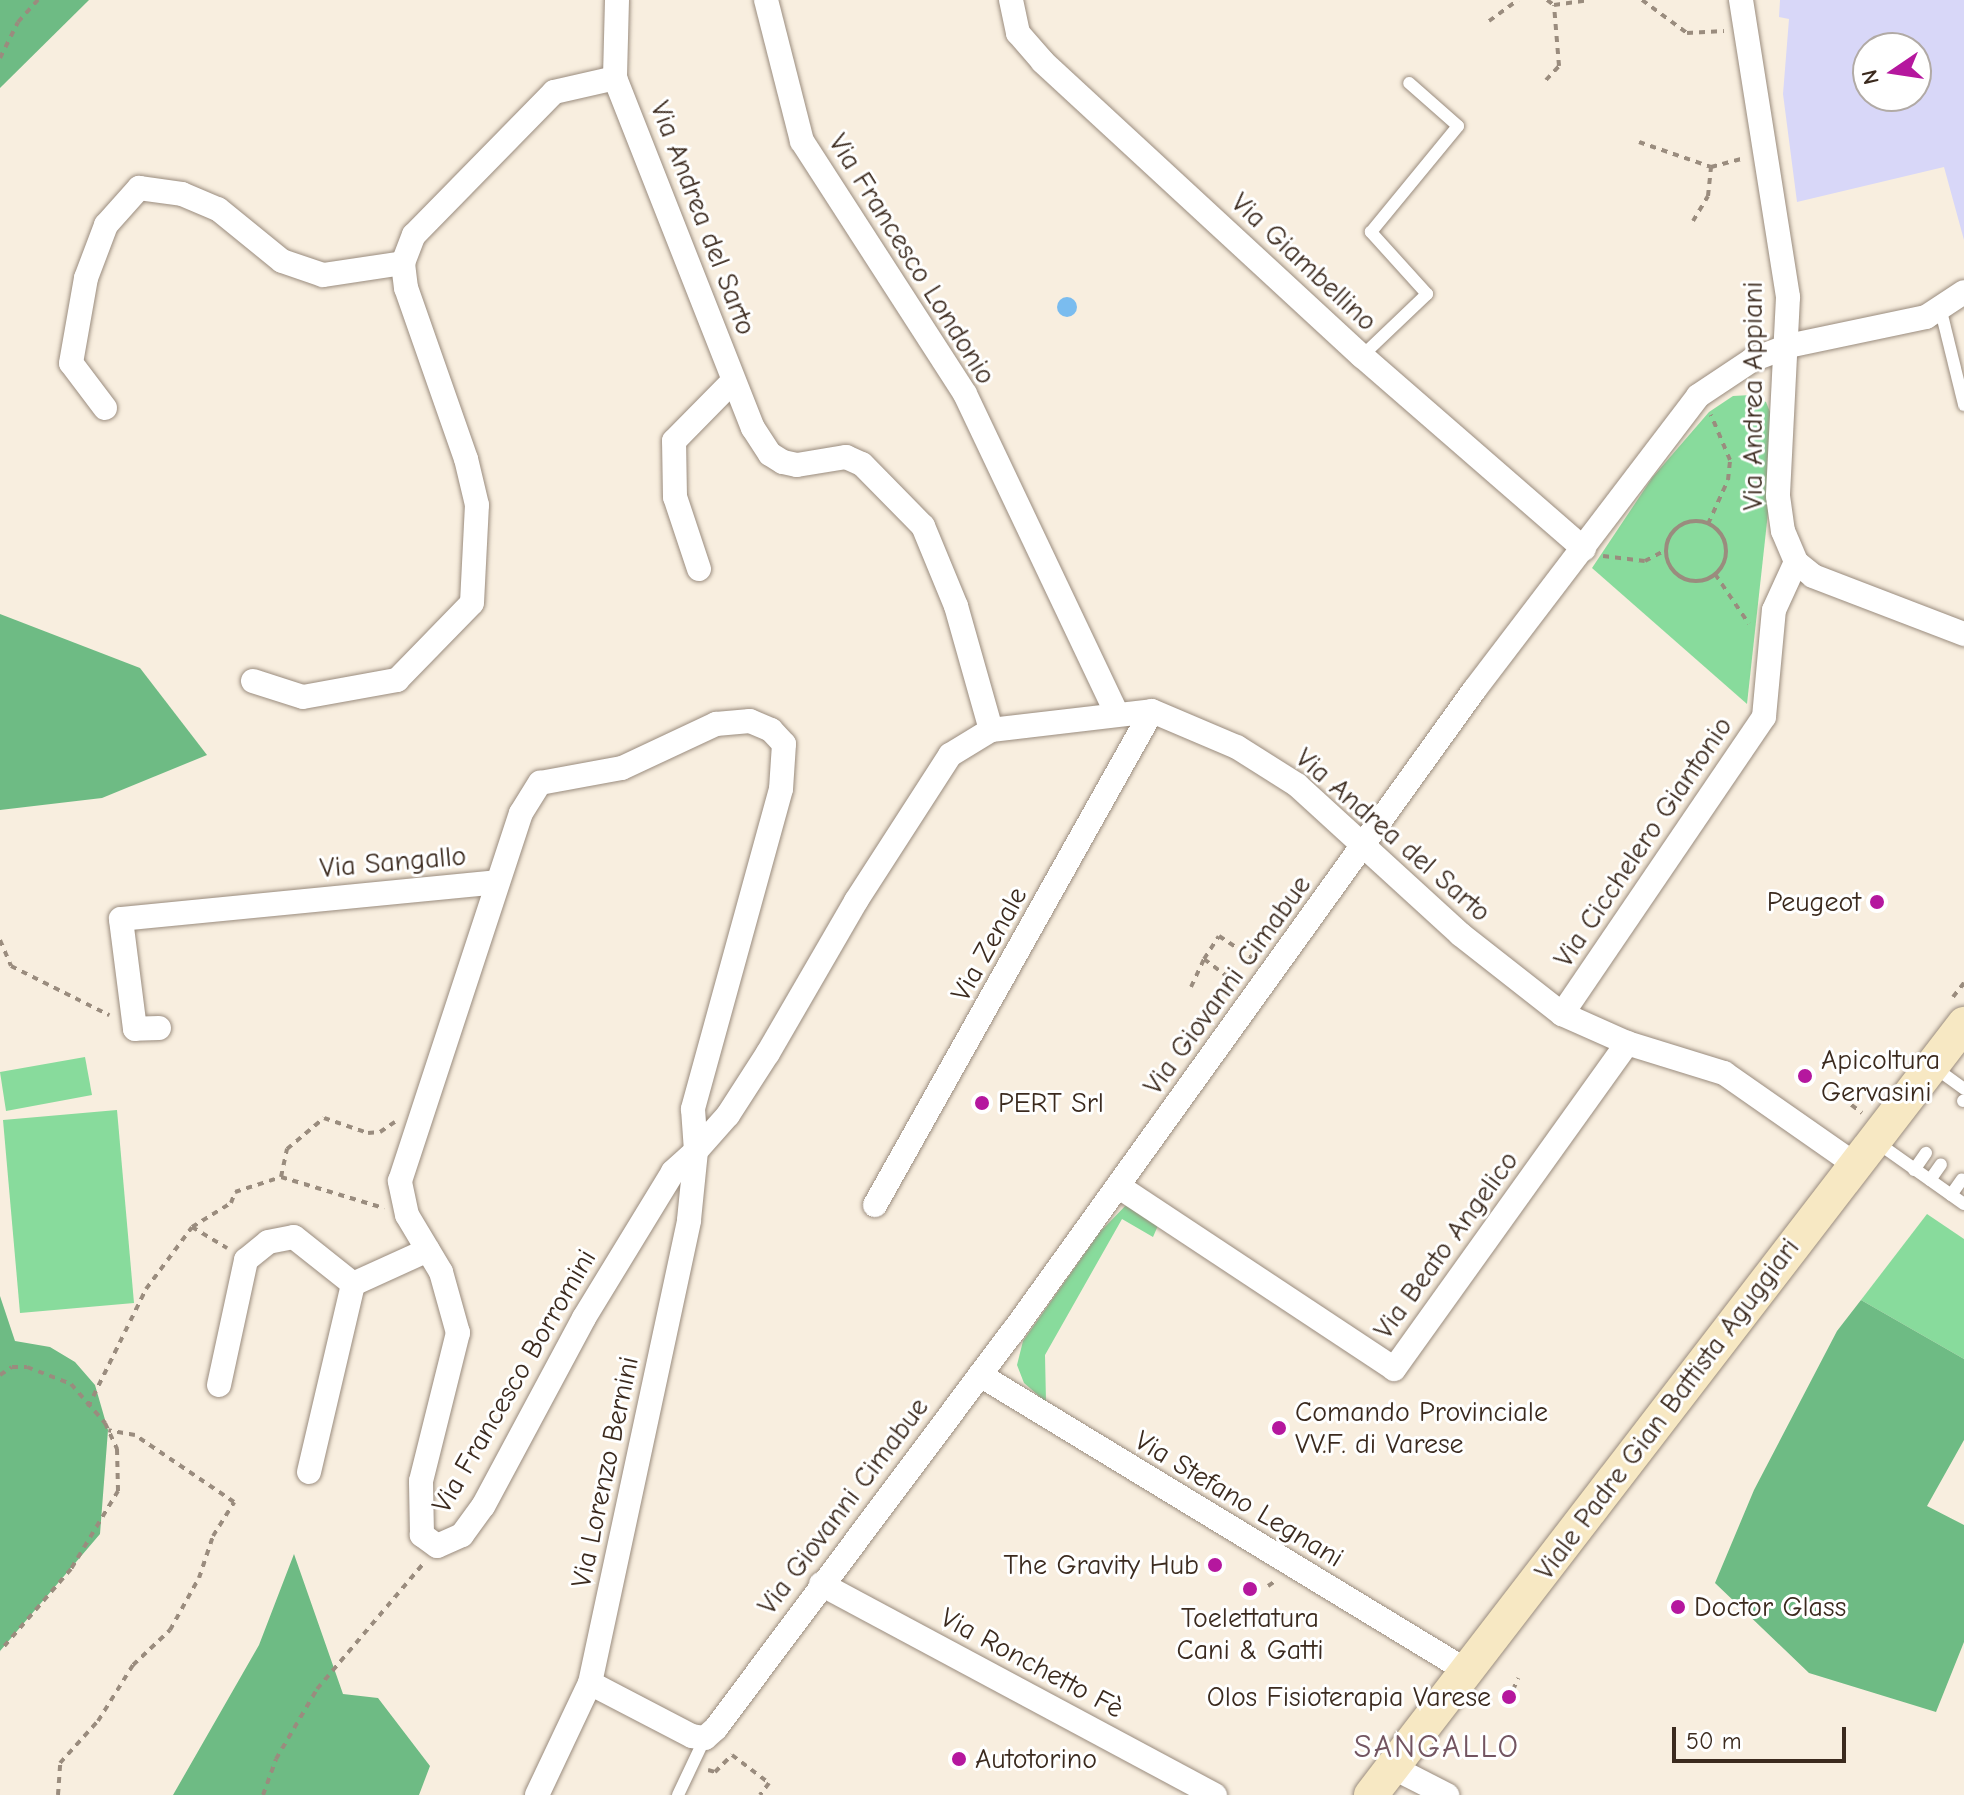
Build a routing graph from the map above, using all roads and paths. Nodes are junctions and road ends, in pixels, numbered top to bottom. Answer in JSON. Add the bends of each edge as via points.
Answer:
{"nodes":[{"id":1,"x":38,"y":0,"type":"edge"},
{"id":2,"x":617,"y":0,"type":"edge"},
{"id":3,"x":766,"y":0,"type":"edge"},
{"id":4,"x":1011,"y":0,"type":"edge"},
{"id":5,"x":1518,"y":0,"type":"edge"},
{"id":6,"x":1547,"y":0,"type":"edge"},
{"id":7,"x":1590,"y":0,"type":"edge"},
{"id":8,"x":1642,"y":0,"type":"edge"},
{"id":9,"x":1741,"y":0,"type":"edge"},
{"id":10,"x":1554,"y":5,"type":"junction"},
{"id":11,"x":1489,"y":21,"type":"dead end"},
{"id":12,"x":1724,"y":31,"type":"dead end"},
{"id":13,"x":0,"y":58,"type":"edge"},
{"id":14,"x":615,"y":78,"type":"junction"},
{"id":15,"x":1546,"y":80,"type":"dead end"},
{"id":16,"x":1409,"y":83,"type":"dead end"},
{"id":17,"x":1639,"y":142,"type":"dead end"},
{"id":18,"x":1747,"y":158,"type":"dead end"},
{"id":19,"x":1711,"y":167,"type":"junction"},
{"id":20,"x":1693,"y":221,"type":"dead end"},
{"id":21,"x":403,"y":263,"type":"junction"},
{"id":22,"x":1964,"y":292,"type":"edge"},
{"id":23,"x":1940,"y":307,"type":"junction"},
{"id":24,"x":1788,"y":346,"type":"junction"},
{"id":25,"x":1362,"y":356,"type":"junction"},
{"id":26,"x":733,"y":381,"type":"junction"},
{"id":27,"x":1698,"y":396,"type":"junction"},
{"id":28,"x":1964,"y":405,"type":"edge"},
{"id":29,"x":105,"y":408,"type":"dead end"},
{"id":30,"x":1708,"y":524,"type":"junction"},
{"id":31,"x":1584,"y":549,"type":"junction"},
{"id":32,"x":1666,"y":550,"type":"junction"},
{"id":33,"x":1796,"y":562,"type":"junction"},
{"id":34,"x":699,"y":569,"type":"dead end"},
{"id":35,"x":1715,"y":574,"type":"junction"},
{"id":36,"x":1964,"y":634,"type":"edge"},
{"id":37,"x":1771,"y":639,"type":"junction"},
{"id":38,"x":253,"y":681,"type":"dead end"},
{"id":39,"x":1152,"y":711,"type":"junction"},
{"id":40,"x":1117,"y":714,"type":"junction"},
{"id":41,"x":991,"y":730,"type":"junction"},
{"id":42,"x":1365,"y":847,"type":"junction"},
{"id":43,"x":497,"y":882,"type":"junction"},
{"id":44,"x":0,"y":940,"type":"edge"},
{"id":45,"x":1204,"y":959,"type":"junction"},
{"id":46,"x":1257,"y":961,"type":"dead end"},
{"id":47,"x":1191,"y":987,"type":"dead end"},
{"id":48,"x":1243,"y":989,"type":"dead end"},
{"id":49,"x":1562,"y":1014,"type":"junction"},
{"id":50,"x":159,"y":1028,"type":"dead end"},
{"id":51,"x":135,"y":1029,"type":"junction"},
{"id":52,"x":1963,"y":1029,"type":"edge"},
{"id":53,"x":1627,"y":1043,"type":"junction"},
{"id":54,"x":1931,"y":1065,"type":"junction"},
{"id":55,"x":1823,"y":1083,"type":"dead end"},
{"id":56,"x":1964,"y":1089,"type":"edge"},
{"id":57,"x":420,"y":1114,"type":"junction"},
{"id":58,"x":1861,"y":1138,"type":"junction"},
{"id":59,"x":696,"y":1151,"type":"junction"},
{"id":60,"x":1926,"y":1153,"type":"dead end"},
{"id":61,"x":1941,"y":1164,"type":"dead end"},
{"id":62,"x":1914,"y":1170,"type":"junction"},
{"id":63,"x":281,"y":1177,"type":"junction"},
{"id":64,"x":1962,"y":1179,"type":"dead end"},
{"id":65,"x":1930,"y":1180,"type":"junction"},
{"id":66,"x":1118,"y":1186,"type":"junction"},
{"id":67,"x":1951,"y":1195,"type":"junction"},
{"id":68,"x":1964,"y":1204,"type":"edge"},
{"id":69,"x":875,"y":1205,"type":"dead end"},
{"id":70,"x":407,"y":1213,"type":"junction"},
{"id":71,"x":192,"y":1227,"type":"junction"},
{"id":72,"x":428,"y":1250,"type":"junction"},
{"id":73,"x":246,"y":1260,"type":"junction"},
{"id":74,"x":353,"y":1284,"type":"junction"},
{"id":75,"x":0,"y":1375,"type":"edge"},
{"id":76,"x":980,"y":1375,"type":"junction"},
{"id":77,"x":219,"y":1385,"type":"dead end"},
{"id":78,"x":88,"y":1407,"type":"junction"},
{"id":79,"x":108,"y":1430,"type":"junction"},
{"id":80,"x":309,"y":1472,"type":"dead end"},
{"id":81,"x":437,"y":1546,"type":"junction"},
{"id":82,"x":821,"y":1584,"type":"junction"},
{"id":83,"x":0,"y":1651,"type":"edge"},
{"id":84,"x":1467,"y":1671,"type":"junction"},
{"id":85,"x":1518,"y":1678,"type":"dead end"},
{"id":86,"x":590,"y":1683,"type":"junction"},
{"id":87,"x":1513,"y":1690,"type":"dead end"},
{"id":88,"x":705,"y":1738,"type":"junction"},
{"id":89,"x":1392,"y":1767,"type":"junction"},
{"id":90,"x":706,"y":1769,"type":"dead end"},
{"id":91,"x":58,"y":1795,"type":"edge"},
{"id":92,"x":263,"y":1795,"type":"edge"},
{"id":93,"x":537,"y":1795,"type":"edge"},
{"id":94,"x":678,"y":1795,"type":"edge"},
{"id":95,"x":760,"y":1795,"type":"edge"},
{"id":96,"x":1215,"y":1795,"type":"edge"},
{"id":97,"x":1371,"y":1795,"type":"edge"},
{"id":98,"x":1447,"y":1795,"type":"edge"}],
"edges":[{"from":1,"to":13,"type":"path","via":[[18,22]]},
{"from":2,"to":14,"type":"street","name":"Via Andrea del Sarto"},
{"from":3,"to":40,"type":"street","name":"Via Francesco Londonio","via":[[802,141],[965,394]]},
{"from":4,"to":25,"type":"street","name":"Via Giambellino","via":[[1018,33],[1043,62]]},
{"from":5,"to":11,"type":"path"},
{"from":6,"to":10,"type":"path"},
{"from":7,"to":10,"type":"path"},
{"from":8,"to":12,"type":"path","via":[[1687,33]]},
{"from":9,"to":24,"type":"street","name":"Via Andrea Appiani","via":[[1788,297]]},
{"from":10,"to":15,"type":"path","via":[[1559,66]]},
{"from":14,"to":21,"type":"street","name":"Via Andrea del Sarto","via":[[554,92],[414,235]]},
{"from":14,"to":26,"type":"street","name":"Via Andrea del Sarto"},
{"from":16,"to":25,"type":"lane","via":[[1458,126],[1371,232],[1427,294]]},
{"from":17,"to":19,"type":"path"},
{"from":18,"to":19,"type":"path"},
{"from":19,"to":20,"type":"path","via":[[1708,196]]},
{"from":21,"to":29,"type":"street","via":[[323,275],[282,261],[218,209],[182,194],[139,188],[106,225],[86,278],[71,363]]},
{"from":21,"to":38,"type":"street","via":[[406,288],[477,505],[472,603],[397,680],[303,697]]},
{"from":22,"to":23,"type":"street","name":"Via Giovanni Cimabue"},
{"from":23,"to":24,"type":"street","name":"Via Giovanni Cimabue","via":[[1926,317],[1860,335]]},
{"from":23,"to":28,"type":"lane"},
{"from":24,"to":27,"type":"street","name":"Via Giovanni Cimabue","via":[[1752,360]]},
{"from":24,"to":33,"type":"street","name":"Via Andrea Appiani","via":[[1778,496],[1783,531]]},
{"from":25,"to":31,"type":"street","name":"Via Giambellino"},
{"from":26,"to":34,"type":"street","name":"Via Andrea del Sarto","via":[[674,441],[675,497]]},
{"from":26,"to":41,"type":"street","name":"Via Andrea del Sarto","via":[[770,454],[797,465],[846,457],[862,464],[923,526],[956,606]]},
{"from":27,"to":30,"type":"path","via":[[1730,460],[1728,480]]},
{"from":27,"to":31,"type":"street","name":"Via Giovanni Cimabue"},
{"from":30,"to":32,"type":"path","via":[[1680,526]]},
{"from":30,"to":35,"type":"path","via":[[1725,547]]},
{"from":31,"to":32,"type":"path","via":[[1617,560],[1645,561]]},
{"from":31,"to":42,"type":"street","name":"Via Giovanni Cimabue","via":[[1475,689]]},
{"from":32,"to":35,"type":"path","via":[[1679,576],[1698,581]]},
{"from":33,"to":36,"type":"street","via":[[1839,589]]},
{"from":33,"to":37,"type":"street","name":"Via Cicchelero Giantonio","via":[[1774,610]]},
{"from":35,"to":37,"type":"path","via":[[1742,618]]},
{"from":37,"to":49,"type":"street","name":"Via Cicchelero Giantonio","via":[[1764,717]]},
{"from":39,"to":40,"type":"street","name":"Via Andrea del Sarto"},
{"from":39,"to":42,"type":"street","name":"Via Andrea del Sarto","via":[[1237,747],[1297,785]]},
{"from":39,"to":69,"type":"street","name":"Via Zenale"},
{"from":40,"to":41,"type":"street","name":"Via Andrea del Sarto"},
{"from":41,"to":59,"type":"street","via":[[950,755],[856,901],[768,1053],[728,1115]]},
{"from":42,"to":49,"type":"street","name":"Via Andrea del Sarto","via":[[1460,934]]},
{"from":42,"to":66,"type":"street","name":"Via Giovanni Cimabue"},
{"from":43,"to":51,"type":"street","name":"Via Sangallo","via":[[121,919]]},
{"from":43,"to":57,"type":"street","name":"Via Francesco Borromini"},
{"from":43,"to":59,"type":"street","name":"Via Sangallo","via":[[521,813],[540,783],[622,768],[716,724],[750,721],[771,730],[784,744],[781,789],[693,1109]]},
{"from":44,"to":51,"type":"path","via":[[11,966]]},
{"from":45,"to":46,"type":"path","via":[[1219,936]]},
{"from":45,"to":47,"type":"path"},
{"from":45,"to":48,"type":"path"},
{"from":49,"to":53,"type":"street","name":"Via Andrea del Sarto"},
{"from":50,"to":51,"type":"street"},
{"from":52,"to":54,"type":"main road","name":"Viale Padre Gian Battista Aguggiari"},
{"from":53,"to":58,"type":"street","name":"Via Andrea del Sarto","via":[[1724,1073]]},
{"from":53,"to":66,"type":"street","name":"Via Beato Angelico","via":[[1394,1369]]},
{"from":54,"to":56,"type":"lane"},
{"from":54,"to":58,"type":"main road","name":"Viale Padre Gian Battista Aguggiari"},
{"from":55,"to":58,"type":"path"},
{"from":57,"to":63,"type":"path","via":[[401,1117],[380,1132],[355,1131],[324,1118],[287,1149]]},
{"from":57,"to":70,"type":"street","name":"Via Francesco Borromini","via":[[400,1181]]},
{"from":58,"to":62,"type":"lane"},
{"from":58,"to":84,"type":"main road","name":"Viale Padre Gian Battista Aguggiari"},
{"from":59,"to":81,"type":"street","name":"Via Francesco Borromini","via":[[673,1172],[584,1318],[483,1506],[462,1535]]},
{"from":59,"to":86,"type":"street","name":"Via Lorenzo Bernini","via":[[689,1220]]},
{"from":60,"to":62,"type":"lane"},
{"from":61,"to":65,"type":"lane"},
{"from":62,"to":65,"type":"lane"},
{"from":63,"to":70,"type":"path"},
{"from":63,"to":71,"type":"path","via":[[235,1192],[231,1203]]},
{"from":64,"to":67,"type":"lane"},
{"from":65,"to":67,"type":"lane"},
{"from":66,"to":76,"type":"street","name":"Via Giovanni Cimabue"},
{"from":67,"to":68,"type":"lane"},
{"from":70,"to":72,"type":"street","name":"Via Francesco Borromini"},
{"from":71,"to":73,"type":"path"},
{"from":71,"to":78,"type":"path","via":[[146,1289]]},
{"from":72,"to":74,"type":"street"},
{"from":72,"to":81,"type":"street","name":"Via Francesco Borromini","via":[[441,1272],[458,1333],[421,1481],[422,1535]]},
{"from":73,"to":74,"type":"street","via":[[268,1242],[294,1237]]},
{"from":73,"to":77,"type":"street"},
{"from":74,"to":80,"type":"street"},
{"from":75,"to":78,"type":"path","via":[[12,1367],[27,1367],[71,1384]]},
{"from":76,"to":82,"type":"street","name":"Via Giovanni Cimabue"},
{"from":76,"to":84,"type":"street","name":"Via Stefano Legnani"},
{"from":78,"to":79,"type":"path"},
{"from":79,"to":83,"type":"path","via":[[117,1449],[118,1491],[71,1569]]},
{"from":79,"to":91,"type":"path","via":[[135,1435],[234,1502],[170,1630],[133,1665],[98,1721],[60,1763]]},
{"from":81,"to":92,"type":"path","via":[[317,1689],[276,1759]]},
{"from":82,"to":88,"type":"street","name":"Via Giovanni Cimabue"},
{"from":82,"to":96,"type":"street","name":"Via Ronchetto Fè"},
{"from":84,"to":89,"type":"main road","name":"Viale Padre Gian Battista Aguggiari"},
{"from":85,"to":87,"type":"path"},
{"from":86,"to":88,"type":"street"},
{"from":86,"to":93,"type":"street","name":"Via Lorenzo Bernini"},
{"from":88,"to":94,"type":"lane"},
{"from":89,"to":97,"type":"main road","name":"Viale Padre Gian Battista Aguggiari"},
{"from":89,"to":98,"type":"street"},
{"from":90,"to":95,"type":"path","via":[[715,1772],[732,1755],[769,1783]]}]}
